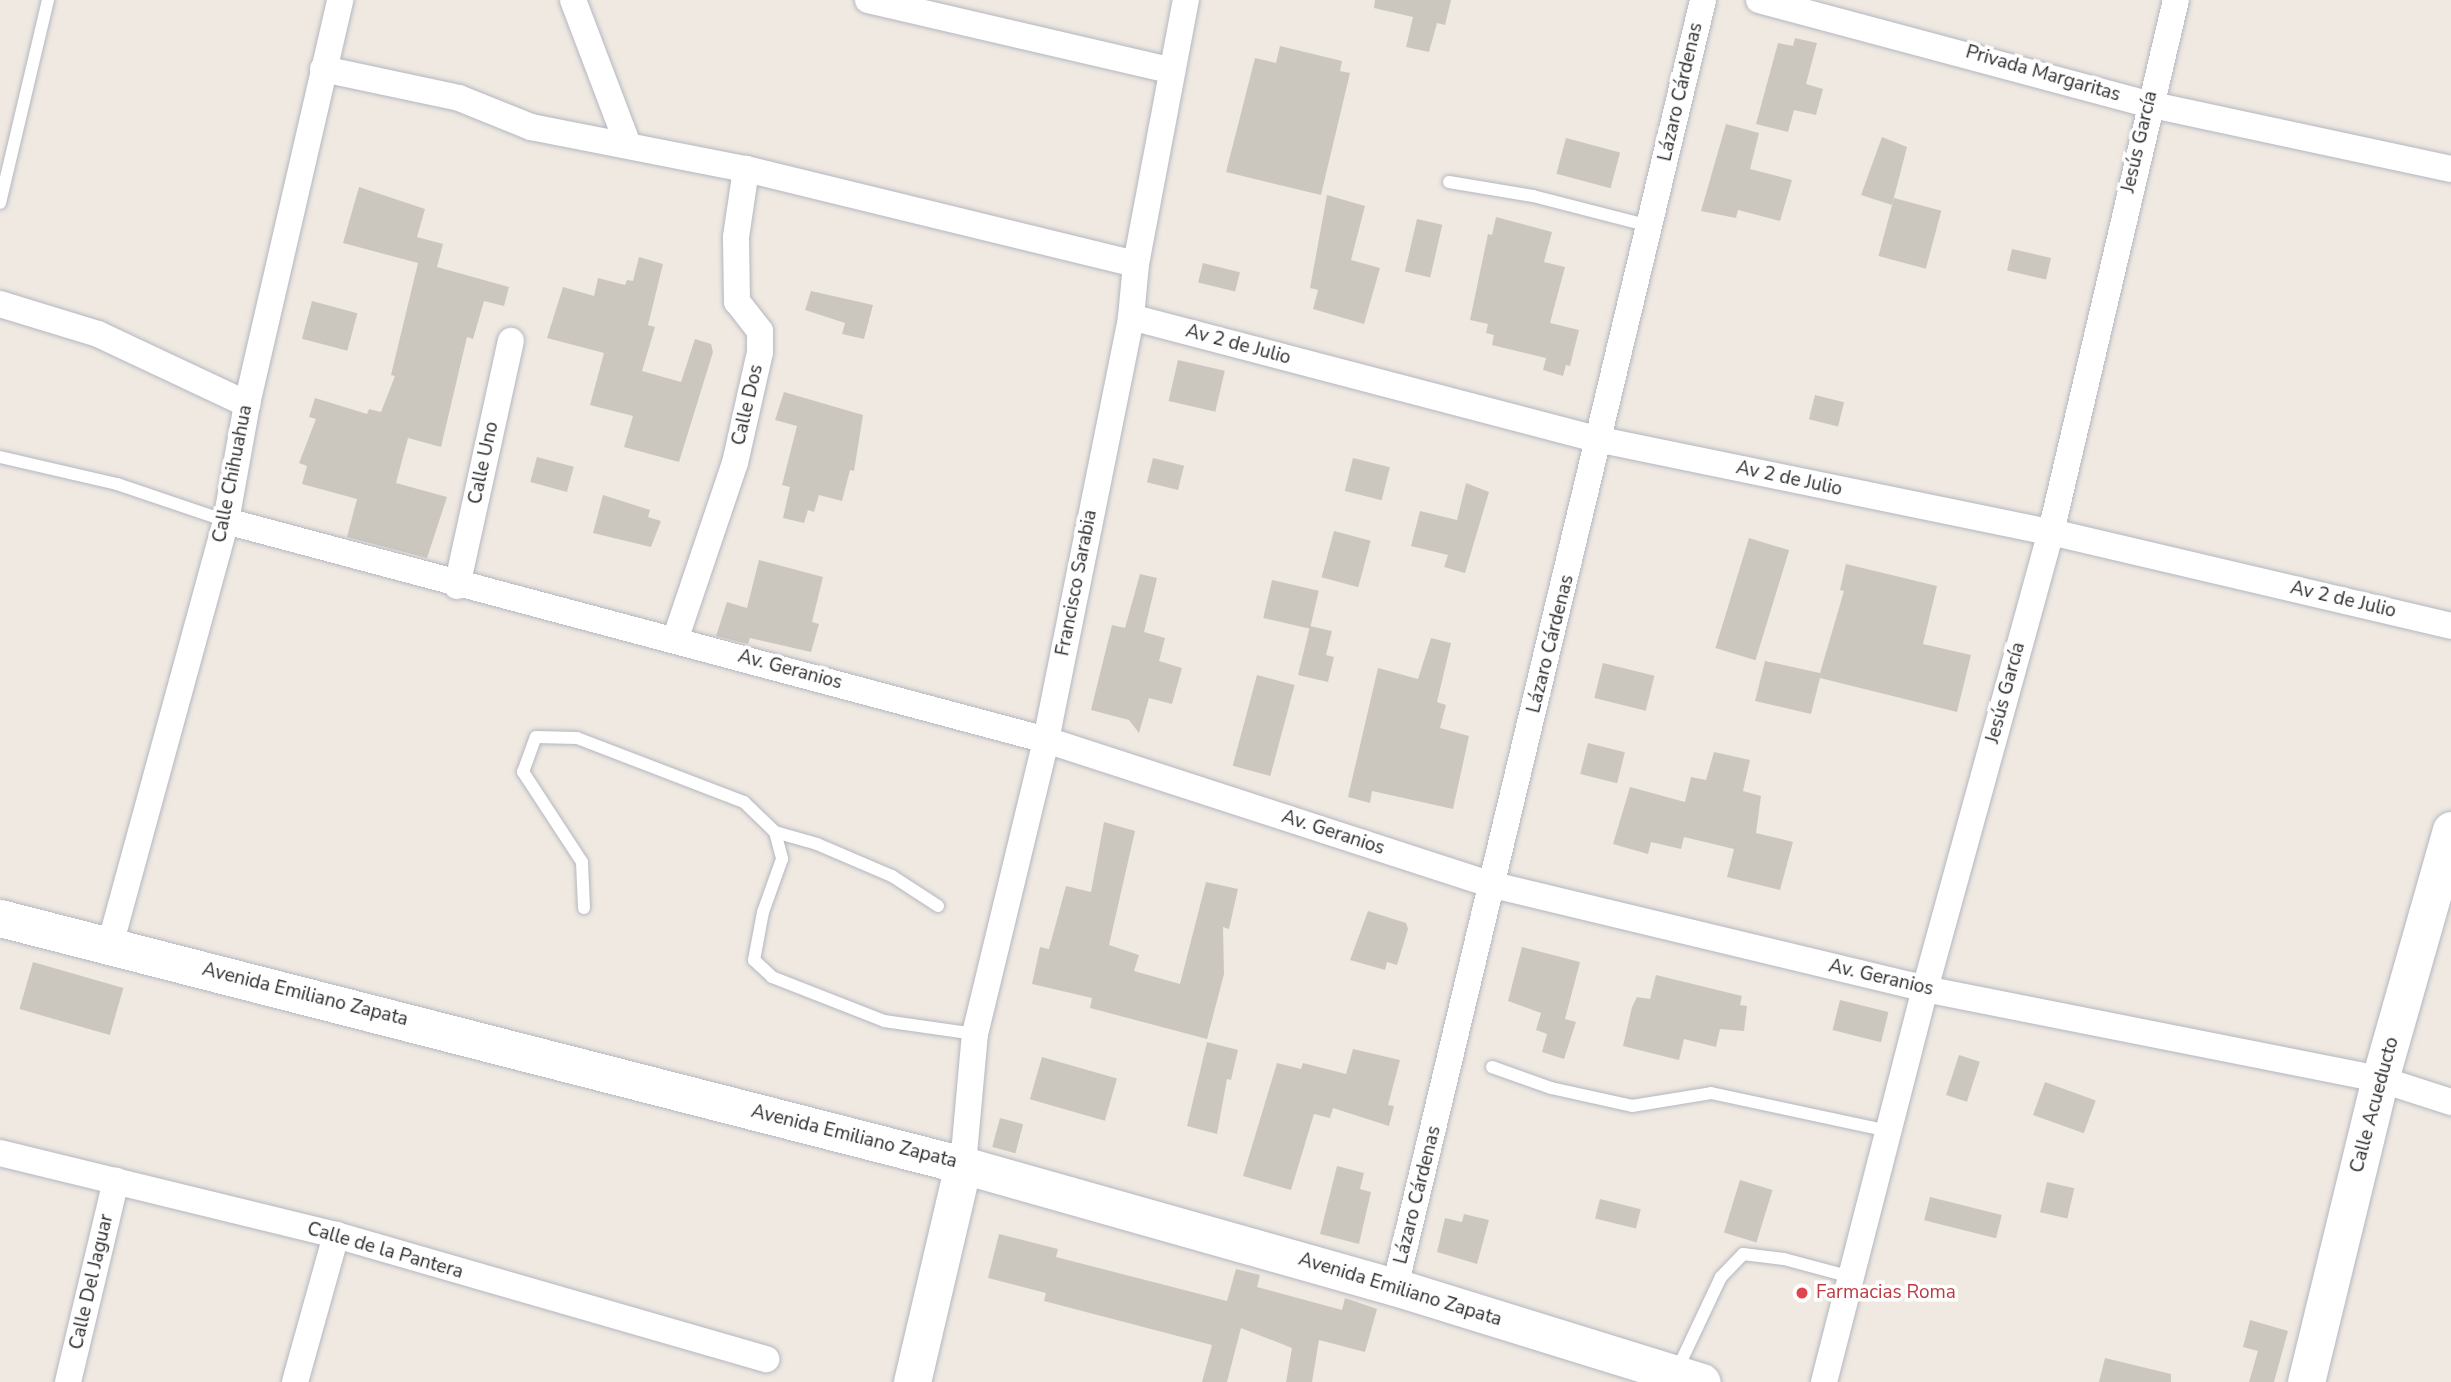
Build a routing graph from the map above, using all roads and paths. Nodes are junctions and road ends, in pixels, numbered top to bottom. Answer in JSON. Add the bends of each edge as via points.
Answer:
{"nodes":[{"id":1,"x":48,"y":0,"type":"edge"},
{"id":2,"x":340,"y":0,"type":"edge"},
{"id":3,"x":573,"y":0,"type":"edge"},
{"id":4,"x":868,"y":0,"type":"edge"},
{"id":5,"x":1186,"y":0,"type":"edge"},
{"id":6,"x":1703,"y":0,"type":"edge"},
{"id":7,"x":1759,"y":0,"type":"edge"},
{"id":8,"x":2176,"y":0,"type":"edge"},
{"id":9,"x":323,"y":69,"type":"junction"},
{"id":10,"x":1170,"y":70,"type":"junction"},
{"id":11,"x":2148,"y":104,"type":"junction"},
{"id":12,"x":628,"y":145,"type":"junction"},
{"id":13,"x":747,"y":169,"type":"junction"},
{"id":14,"x":2451,"y":169,"type":"edge"},
{"id":15,"x":1449,"y":182,"type":"dead end"},
{"id":16,"x":0,"y":203,"type":"edge"},
{"id":17,"x":1650,"y":226,"type":"junction"},
{"id":18,"x":1136,"y":264,"type":"junction"},
{"id":19,"x":0,"y":304,"type":"edge"},
{"id":20,"x":1131,"y":317,"type":"junction"},
{"id":21,"x":511,"y":341,"type":"dead end"},
{"id":22,"x":247,"y":404,"type":"junction"},
{"id":23,"x":1601,"y":440,"type":"junction"},
{"id":24,"x":0,"y":457,"type":"edge"},
{"id":25,"x":226,"y":521,"type":"junction"},
{"id":26,"x":2051,"y":532,"type":"junction"},
{"id":27,"x":457,"y":586,"type":"junction"},
{"id":28,"x":2451,"y":625,"type":"edge"},
{"id":29,"x":675,"y":640,"type":"junction"},
{"id":30,"x":1046,"y":740,"type":"junction"},
{"id":31,"x":2451,"y":830,"type":"edge"},
{"id":32,"x":775,"y":832,"type":"junction"},
{"id":33,"x":1493,"y":885,"type":"junction"},
{"id":34,"x":938,"y":906,"type":"dead end"},
{"id":35,"x":584,"y":908,"type":"dead end"},
{"id":36,"x":0,"y":918,"type":"edge"},
{"id":37,"x":110,"y":945,"type":"junction"},
{"id":38,"x":1925,"y":989,"type":"junction"},
{"id":39,"x":975,"y":1034,"type":"junction"},
{"id":40,"x":1492,"y":1067,"type":"dead end"},
{"id":41,"x":2381,"y":1079,"type":"junction"},
{"id":42,"x":2451,"y":1102,"type":"edge"},
{"id":43,"x":1888,"y":1131,"type":"junction"},
{"id":44,"x":0,"y":1153,"type":"edge"},
{"id":45,"x":962,"y":1165,"type":"junction"},
{"id":46,"x":116,"y":1181,"type":"junction"},
{"id":47,"x":335,"y":1235,"type":"junction"},
{"id":48,"x":1850,"y":1277,"type":"junction"},
{"id":49,"x":1395,"y":1287,"type":"junction"},
{"id":50,"x":767,"y":1359,"type":"dead end"},
{"id":51,"x":1688,"y":1378,"type":"edge"},
{"id":52,"x":68,"y":1382,"type":"edge"},
{"id":53,"x":295,"y":1382,"type":"edge"},
{"id":54,"x":912,"y":1382,"type":"edge"},
{"id":55,"x":1824,"y":1382,"type":"edge"},
{"id":56,"x":2306,"y":1382,"type":"edge"}],
"edges":[{"from":1,"to":16,"type":"lane"},
{"from":2,"to":9,"type":"street","name":"Calle Chihuahua"},
{"from":3,"to":12,"type":"street"},
{"from":4,"to":10,"type":"street"},
{"from":5,"to":10,"type":"street","name":"Francisco Sarabia"},
{"from":6,"to":17,"type":"street","name":"Lázaro Cárdenas"},
{"from":7,"to":11,"type":"street","name":"Privada Margaritas"},
{"from":8,"to":11,"type":"street","name":"Jesús García"},
{"from":9,"to":12,"type":"street","via":[[459,99],[531,127]]},
{"from":9,"to":22,"type":"street","name":"Calle Chihuahua"},
{"from":10,"to":18,"type":"street","name":"Francisco Sarabia"},
{"from":11,"to":14,"type":"street","name":"Privada Margaritas"},
{"from":11,"to":26,"type":"street","name":"Jesús García"},
{"from":12,"to":13,"type":"street"},
{"from":13,"to":18,"type":"street"},
{"from":13,"to":29,"type":"street","name":"Calle Dos","via":[[736,237],[737,302],[760,331],[760,352],[735,463]]},
{"from":15,"to":17,"type":"lane","via":[[1533,196]]},
{"from":17,"to":23,"type":"street","name":"Lázaro Cárdenas"},
{"from":18,"to":20,"type":"street","name":"Francisco Sarabia"},
{"from":19,"to":22,"type":"street","via":[[97,334]]},
{"from":20,"to":23,"type":"street","name":"Av 2 de Julio"},
{"from":20,"to":30,"type":"street","name":"Francisco Sarabia"},
{"from":21,"to":27,"type":"street","name":"Calle Uno"},
{"from":22,"to":25,"type":"street","name":"Calle Chihuahua"},
{"from":23,"to":26,"type":"street","name":"Av 2 de Julio"},
{"from":23,"to":33,"type":"street","name":"Lázaro Cárdenas"},
{"from":24,"to":25,"type":"lane","via":[[117,484]]},
{"from":25,"to":27,"type":"street","name":"Av. Geranios"},
{"from":25,"to":37,"type":"street","name":"Calle Chihuahua"},
{"from":26,"to":28,"type":"street","name":"Av 2 de Julio"},
{"from":26,"to":38,"type":"street","name":"Jesús García"},
{"from":27,"to":29,"type":"street","name":"Av. Geranios"},
{"from":29,"to":30,"type":"street","name":"Av. Geranios"},
{"from":30,"to":33,"type":"street","name":"Av. Geranios"},
{"from":30,"to":39,"type":"street","name":"Francisco Sarabia"},
{"from":31,"to":41,"type":"main road","name":"Calle Acueducto"},
{"from":32,"to":34,"type":"lane","via":[[817,844],[892,876]]},
{"from":32,"to":35,"type":"lane","via":[[744,802],[577,738],[536,737],[523,772],[582,862]]},
{"from":32,"to":39,"type":"lane","via":[[782,859],[763,912],[754,960],[772,977],[884,1021]]},
{"from":33,"to":38,"type":"street","name":"Av. Geranios"},
{"from":33,"to":49,"type":"street","name":"Lázaro Cárdenas"},
{"from":36,"to":37,"type":"main road","name":"Avenida Emiliano Zapata"},
{"from":37,"to":45,"type":"main road","name":"Avenida Emiliano Zapata"},
{"from":38,"to":41,"type":"street","name":"Av. Geranios"},
{"from":38,"to":43,"type":"street","name":"Jesús García"},
{"from":39,"to":45,"type":"street","name":"Francisco Sarabia"},
{"from":40,"to":43,"type":"lane","via":[[1551,1088],[1632,1106],[1711,1093]]},
{"from":41,"to":42,"type":"street","name":"Av. Geranios"},
{"from":41,"to":56,"type":"main road","name":"Calle Acueducto"},
{"from":43,"to":48,"type":"street","name":"Jesús García"},
{"from":44,"to":46,"type":"street","name":"Calle de la Pantera"},
{"from":45,"to":49,"type":"main road","name":"Avenida Emiliano Zapata"},
{"from":45,"to":54,"type":"main road"},
{"from":46,"to":47,"type":"street","name":"Calle de la Pantera"},
{"from":46,"to":52,"type":"street","name":"Calle Del Jaguar"},
{"from":47,"to":50,"type":"street","name":"Calle de la Pantera"},
{"from":47,"to":53,"type":"street"},
{"from":48,"to":51,"type":"lane","via":[[1784,1259],[1743,1254],[1721,1277]]},
{"from":48,"to":55,"type":"street","name":"Jesús García"},
{"from":49,"to":51,"type":"main road","name":"Avenida Emiliano Zapata"}]}
